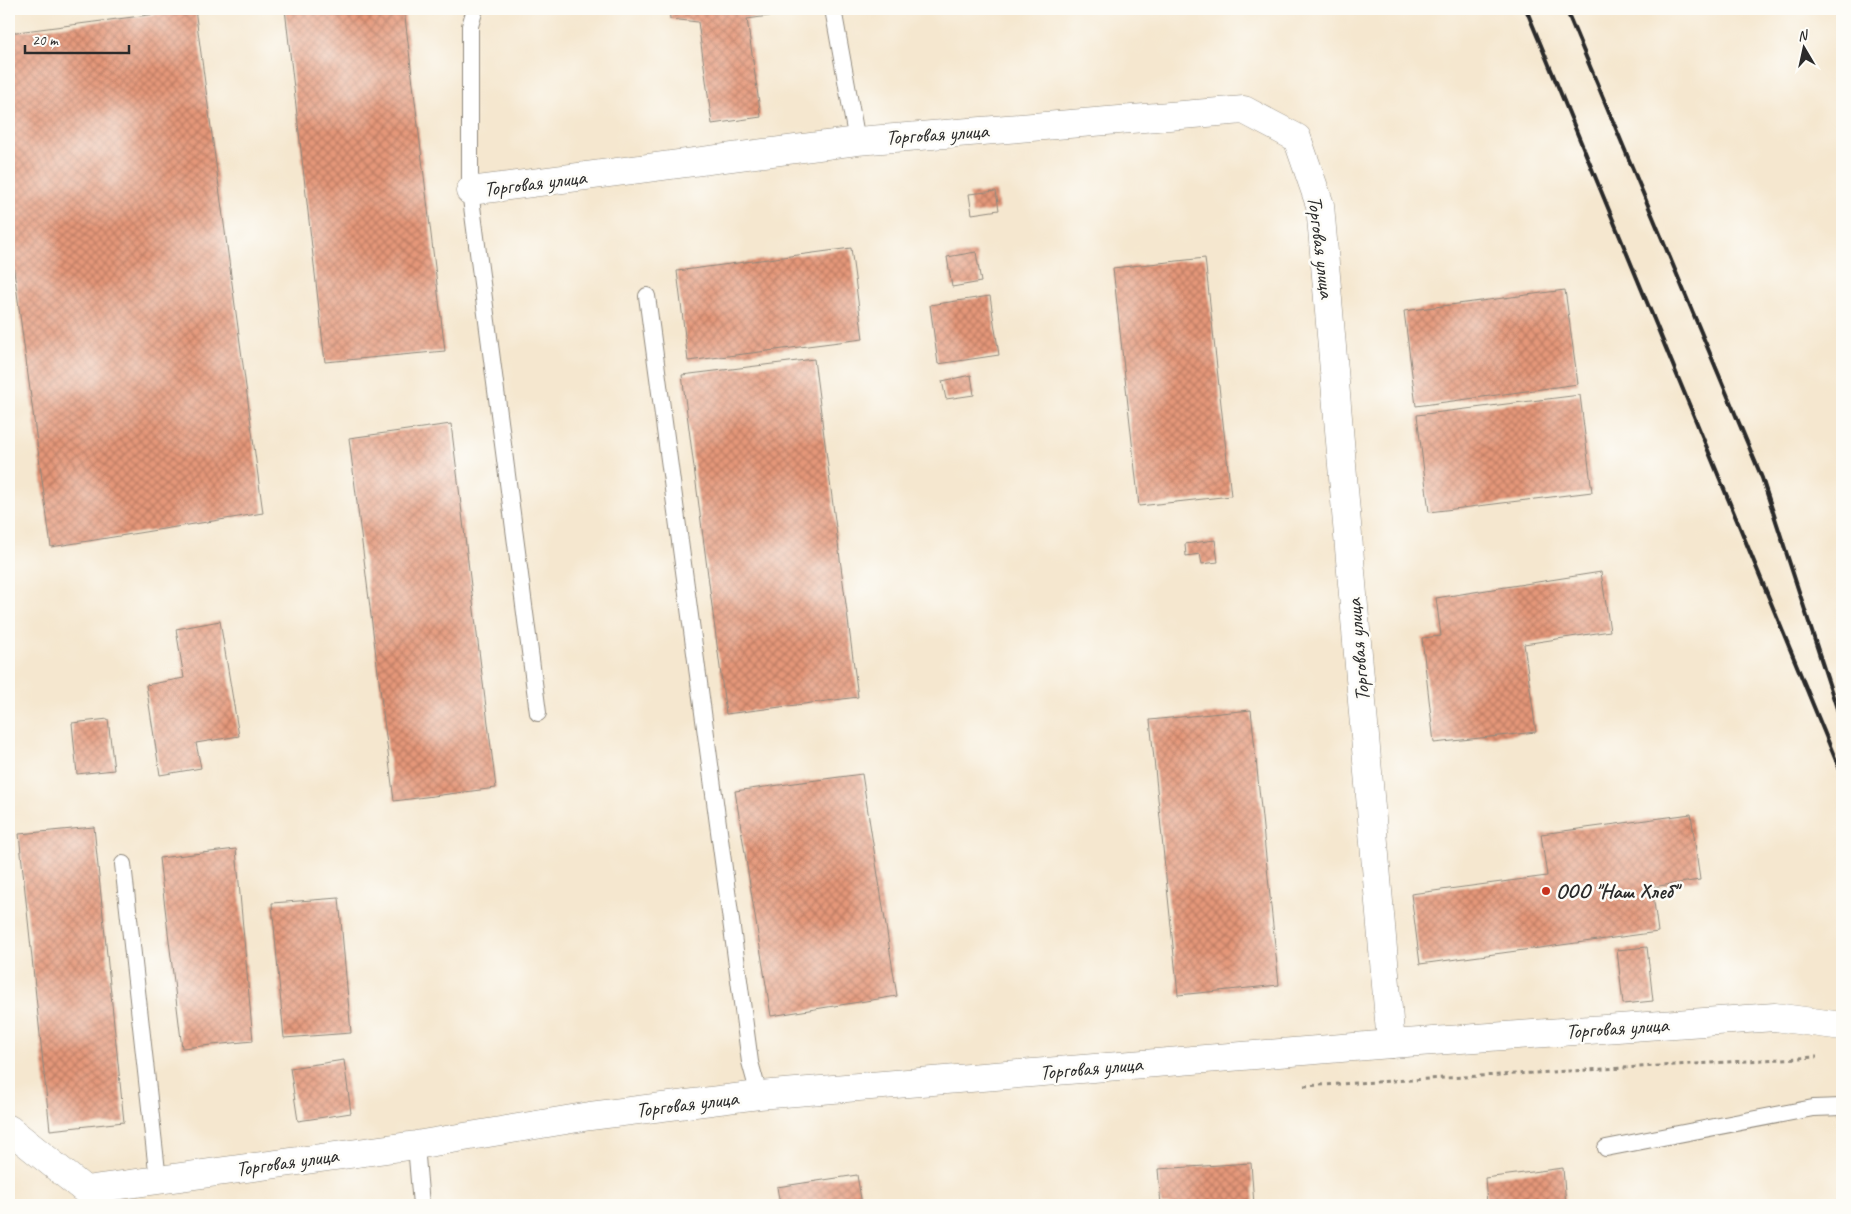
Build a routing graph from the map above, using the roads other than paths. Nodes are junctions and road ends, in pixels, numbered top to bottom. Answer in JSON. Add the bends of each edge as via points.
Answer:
{"nodes":[{"id":1,"x":474,"y":9,"type":"edge"},
{"id":2,"x":833,"y":9,"type":"edge"},
{"id":3,"x":857,"y":141,"type":"junction"},
{"id":4,"x":470,"y":191,"type":"junction"},
{"id":5,"x":648,"y":296,"type":"dead end"},
{"id":6,"x":538,"y":713,"type":"dead end"},
{"id":7,"x":123,"y":864,"type":"dead end"},
{"id":8,"x":1840,"y":1030,"type":"edge"},
{"id":9,"x":1391,"y":1044,"type":"junction"},
{"id":10,"x":759,"y":1094,"type":"junction"},
{"id":11,"x":1842,"y":1107,"type":"edge"},
{"id":12,"x":9,"y":1129,"type":"edge"},
{"id":13,"x":416,"y":1145,"type":"junction"},
{"id":14,"x":1606,"y":1148,"type":"dead end"},
{"id":15,"x":158,"y":1180,"type":"junction"},
{"id":16,"x":421,"y":1205,"type":"edge"}],
"edges":[{"from":1,"to":4,"type":"lane","via":[[470,26]]},
{"from":2,"to":3,"type":"lane"},
{"from":3,"to":4,"type":"street","name":"Торговая улица"},
{"from":3,"to":9,"type":"street","name":"Торговая улица","via":[[1244,110],[1297,138],[1320,205]]},
{"from":4,"to":6,"type":"lane"},
{"from":5,"to":10,"type":"lane","via":[[750,1062]]},
{"from":7,"to":15,"type":"lane"},
{"from":8,"to":9,"type":"street","name":"Торговая улица","via":[[1776,1017]]},
{"from":9,"to":10,"type":"street","name":"Торговая улица"},
{"from":10,"to":13,"type":"street","name":"Торговая улица","via":[[590,1116]]},
{"from":11,"to":14,"type":"lane","via":[[1813,1108]]},
{"from":12,"to":15,"type":"street","name":"Торговая улица","via":[[85,1190]]},
{"from":13,"to":15,"type":"street","name":"Торговая улица"},
{"from":13,"to":16,"type":"lane"}]}
